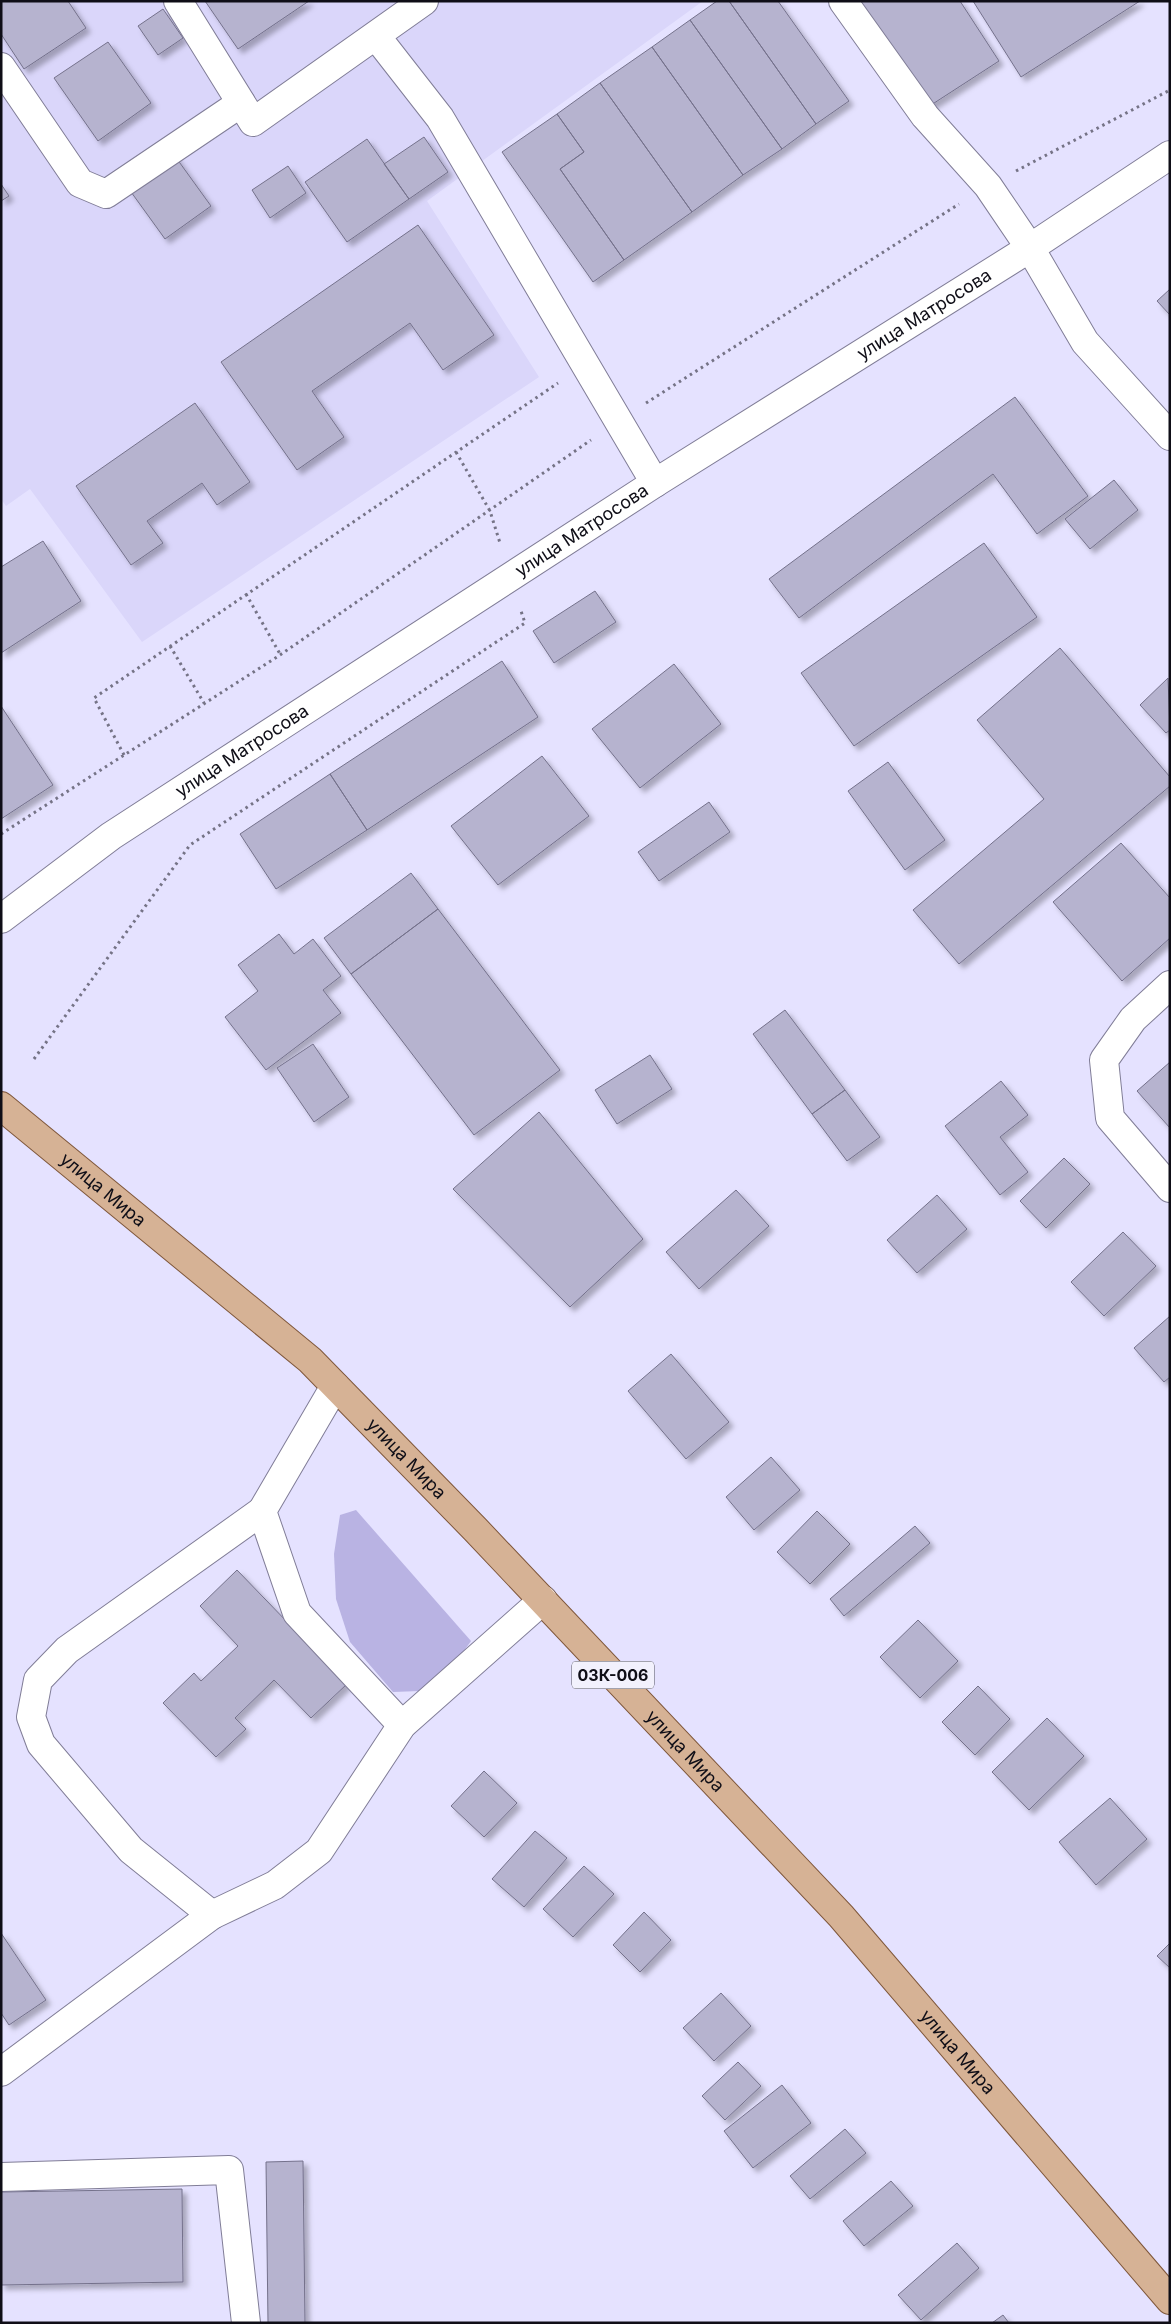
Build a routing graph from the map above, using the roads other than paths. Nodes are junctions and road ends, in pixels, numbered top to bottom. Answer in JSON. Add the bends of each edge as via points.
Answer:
{"nodes":[{"id":1,"x":178,"y":1,"type":"edge"},
{"id":2,"x":424,"y":1,"type":"edge"},
{"id":3,"x":844,"y":1,"type":"edge"},
{"id":4,"x":376,"y":36,"type":"junction"},
{"id":5,"x":1,"y":68,"type":"edge"},
{"id":6,"x":241,"y":103,"type":"junction"},
{"id":7,"x":1170,"y":155,"type":"edge"},
{"id":8,"x":1030,"y":248,"type":"junction"},
{"id":9,"x":1170,"y":436,"type":"edge"},
{"id":10,"x":655,"y":483,"type":"junction"},
{"id":11,"x":1,"y":919,"type":"edge"},
{"id":12,"x":1170,"y":985,"type":"edge"},
{"id":13,"x":1,"y":1106,"type":"edge"},
{"id":14,"x":1170,"y":1188,"type":"edge"},
{"id":15,"x":335,"y":1386,"type":"junction"},
{"id":16,"x":262,"y":1511,"type":"junction"},
{"id":17,"x":542,"y":1600,"type":"junction"},
{"id":18,"x":402,"y":1725,"type":"junction"},
{"id":19,"x":212,"y":1915,"type":"junction"},
{"id":20,"x":4,"y":2064,"type":"edge"},
{"id":21,"x":1,"y":2177,"type":"edge"},
{"id":22,"x":1170,"y":2300,"type":"edge"},
{"id":23,"x":246,"y":2323,"type":"edge"}],
"edges":[{"from":1,"to":6,"type":"street"},
{"from":2,"to":4,"type":"street"},
{"from":3,"to":8,"type":"street","via":[[925,116],[988,186]]},
{"from":4,"to":6,"type":"street","via":[[253,122]]},
{"from":4,"to":10,"type":"street","via":[[440,118]]},
{"from":5,"to":6,"type":"street","via":[[80,183],[106,194]]},
{"from":7,"to":8,"type":"street","name":"улица Матросова"},
{"from":8,"to":9,"type":"street","via":[[1085,342]]},
{"from":8,"to":10,"type":"street","name":"улица Матросова"},
{"from":10,"to":11,"type":"street","name":"улица Матросова","via":[[110,836]]},
{"from":12,"to":14,"type":"street","via":[[1133,1019],[1104,1060],[1110,1118]]},
{"from":13,"to":15,"type":"main road","name":"улица Мира","number":"03К-006","via":[[302,1353]]},
{"from":15,"to":16,"type":"street"},
{"from":15,"to":17,"type":"main road","name":"улица Мира","number":"03К-006"},
{"from":16,"to":18,"type":"street","via":[[297,1613]]},
{"from":16,"to":19,"type":"street","via":[[66,1650],[38,1680],[31,1717],[41,1744],[130,1850]]},
{"from":17,"to":18,"type":"street"},
{"from":17,"to":22,"type":"main road","name":"улица Мира","number":"03К-006","via":[[841,1916]]},
{"from":18,"to":19,"type":"street","via":[[318,1851],[275,1885]]},
{"from":19,"to":20,"type":"street"},
{"from":21,"to":23,"type":"street","via":[[229,2170]]}]}
